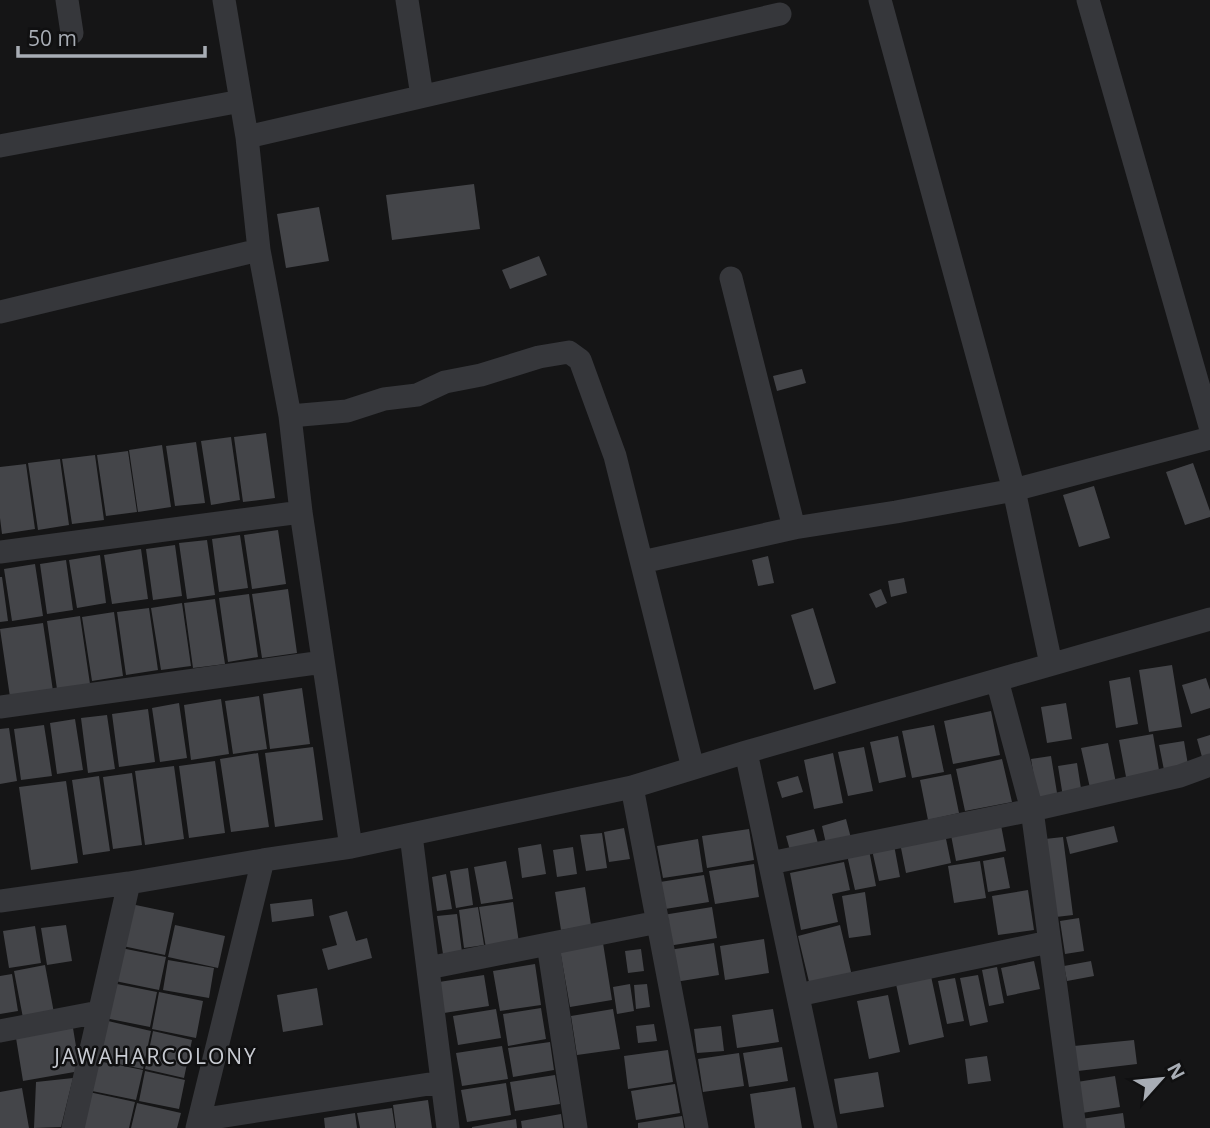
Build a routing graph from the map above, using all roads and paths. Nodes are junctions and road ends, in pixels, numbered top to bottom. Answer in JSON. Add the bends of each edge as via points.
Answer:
{"nodes":[{"id":1,"x":66,"y":0,"type":"edge"},
{"id":2,"x":224,"y":0,"type":"edge"},
{"id":3,"x":407,"y":0,"type":"edge"},
{"id":4,"x":880,"y":0,"type":"edge"},
{"id":5,"x":1088,"y":0,"type":"edge"},
{"id":6,"x":780,"y":14,"type":"dead end"},
{"id":7,"x":72,"y":33,"type":"dead end"},
{"id":8,"x":422,"y":96,"type":"junction"},
{"id":9,"x":241,"y":101,"type":"junction"},
{"id":10,"x":247,"y":137,"type":"junction"},
{"id":11,"x":0,"y":146,"type":"edge"},
{"id":12,"x":259,"y":250,"type":"junction"},
{"id":13,"x":731,"y":278,"type":"dead end"},
{"id":14,"x":0,"y":312,"type":"edge"},
{"id":15,"x":290,"y":416,"type":"junction"},
{"id":16,"x":1210,"y":426,"type":"edge"},
{"id":17,"x":1210,"y":438,"type":"edge"},
{"id":18,"x":1014,"y":490,"type":"junction"},
{"id":19,"x":301,"y":512,"type":"junction"},
{"id":20,"x":794,"y":528,"type":"junction"},
{"id":21,"x":0,"y":552,"type":"edge"},
{"id":22,"x":642,"y":562,"type":"junction"},
{"id":23,"x":1210,"y":619,"type":"edge"},
{"id":24,"x":323,"y":662,"type":"junction"},
{"id":25,"x":1051,"y":664,"type":"junction"},
{"id":26,"x":997,"y":680,"type":"junction"},
{"id":27,"x":0,"y":707,"type":"edge"},
{"id":28,"x":746,"y":752,"type":"junction"},
{"id":29,"x":1210,"y":765,"type":"edge"},
{"id":30,"x":693,"y":768,"type":"junction"},
{"id":31,"x":632,"y":787,"type":"junction"},
{"id":32,"x":1032,"y":810,"type":"junction"},
{"id":33,"x":411,"y":835,"type":"junction"},
{"id":34,"x":351,"y":846,"type":"junction"},
{"id":35,"x":262,"y":860,"type":"junction"},
{"id":36,"x":770,"y":863,"type":"junction"},
{"id":37,"x":129,"y":883,"type":"junction"},
{"id":38,"x":0,"y":901,"type":"edge"},
{"id":39,"x":658,"y":922,"type":"junction"},
{"id":40,"x":1049,"y":942,"type":"junction"},
{"id":41,"x":548,"y":944,"type":"junction"},
{"id":42,"x":428,"y":968,"type":"junction"},
{"id":43,"x":798,"y":995,"type":"junction"},
{"id":44,"x":99,"y":1012,"type":"junction"},
{"id":45,"x":0,"y":1031,"type":"edge"},
{"id":46,"x":442,"y":1082,"type":"junction"},
{"id":47,"x":198,"y":1124,"type":"edge"},
{"id":48,"x":73,"y":1128,"type":"edge"},
{"id":49,"x":448,"y":1128,"type":"edge"},
{"id":50,"x":576,"y":1128,"type":"edge"},
{"id":51,"x":697,"y":1128,"type":"edge"},
{"id":52,"x":826,"y":1128,"type":"edge"},
{"id":53,"x":1074,"y":1128,"type":"edge"}],
"edges":[{"from":1,"to":7,"type":"street"},
{"from":2,"to":9,"type":"street"},
{"from":3,"to":8,"type":"street"},
{"from":4,"to":18,"type":"street"},
{"from":5,"to":16,"type":"street"},
{"from":6,"to":8,"type":"street"},
{"from":8,"to":10,"type":"street"},
{"from":9,"to":10,"type":"street"},
{"from":9,"to":11,"type":"street"},
{"from":10,"to":12,"type":"street"},
{"from":12,"to":14,"type":"street"},
{"from":12,"to":15,"type":"street"},
{"from":13,"to":20,"type":"street"},
{"from":15,"to":19,"type":"street"},
{"from":15,"to":22,"type":"street","via":[[347,411],[417,395],[445,382],[569,352],[580,360],[615,456]]},
{"from":17,"to":18,"type":"street"},
{"from":18,"to":20,"type":"street"},
{"from":18,"to":25,"type":"street"},
{"from":19,"to":21,"type":"street"},
{"from":19,"to":24,"type":"street"},
{"from":20,"to":22,"type":"street"},
{"from":22,"to":30,"type":"street"},
{"from":23,"to":25,"type":"street"},
{"from":24,"to":27,"type":"street"},
{"from":24,"to":34,"type":"street"},
{"from":25,"to":26,"type":"street"},
{"from":26,"to":28,"type":"street"},
{"from":26,"to":32,"type":"street"},
{"from":28,"to":30,"type":"street"},
{"from":28,"to":36,"type":"street"},
{"from":29,"to":32,"type":"street"},
{"from":30,"to":31,"type":"street"},
{"from":31,"to":33,"type":"street"},
{"from":31,"to":39,"type":"street"},
{"from":32,"to":36,"type":"street"},
{"from":32,"to":40,"type":"street"},
{"from":33,"to":34,"type":"street"},
{"from":33,"to":42,"type":"street"},
{"from":34,"to":35,"type":"street"},
{"from":35,"to":37,"type":"street"},
{"from":35,"to":47,"type":"street"},
{"from":36,"to":43,"type":"street"},
{"from":37,"to":38,"type":"street"},
{"from":37,"to":44,"type":"street"},
{"from":39,"to":41,"type":"street"},
{"from":39,"to":51,"type":"street"},
{"from":40,"to":43,"type":"street"},
{"from":40,"to":53,"type":"street"},
{"from":41,"to":42,"type":"street"},
{"from":41,"to":50,"type":"street"},
{"from":42,"to":46,"type":"street"},
{"from":43,"to":52,"type":"street"},
{"from":44,"to":45,"type":"street"},
{"from":44,"to":48,"type":"street"},
{"from":46,"to":47,"type":"street"},
{"from":46,"to":49,"type":"street"}]}
